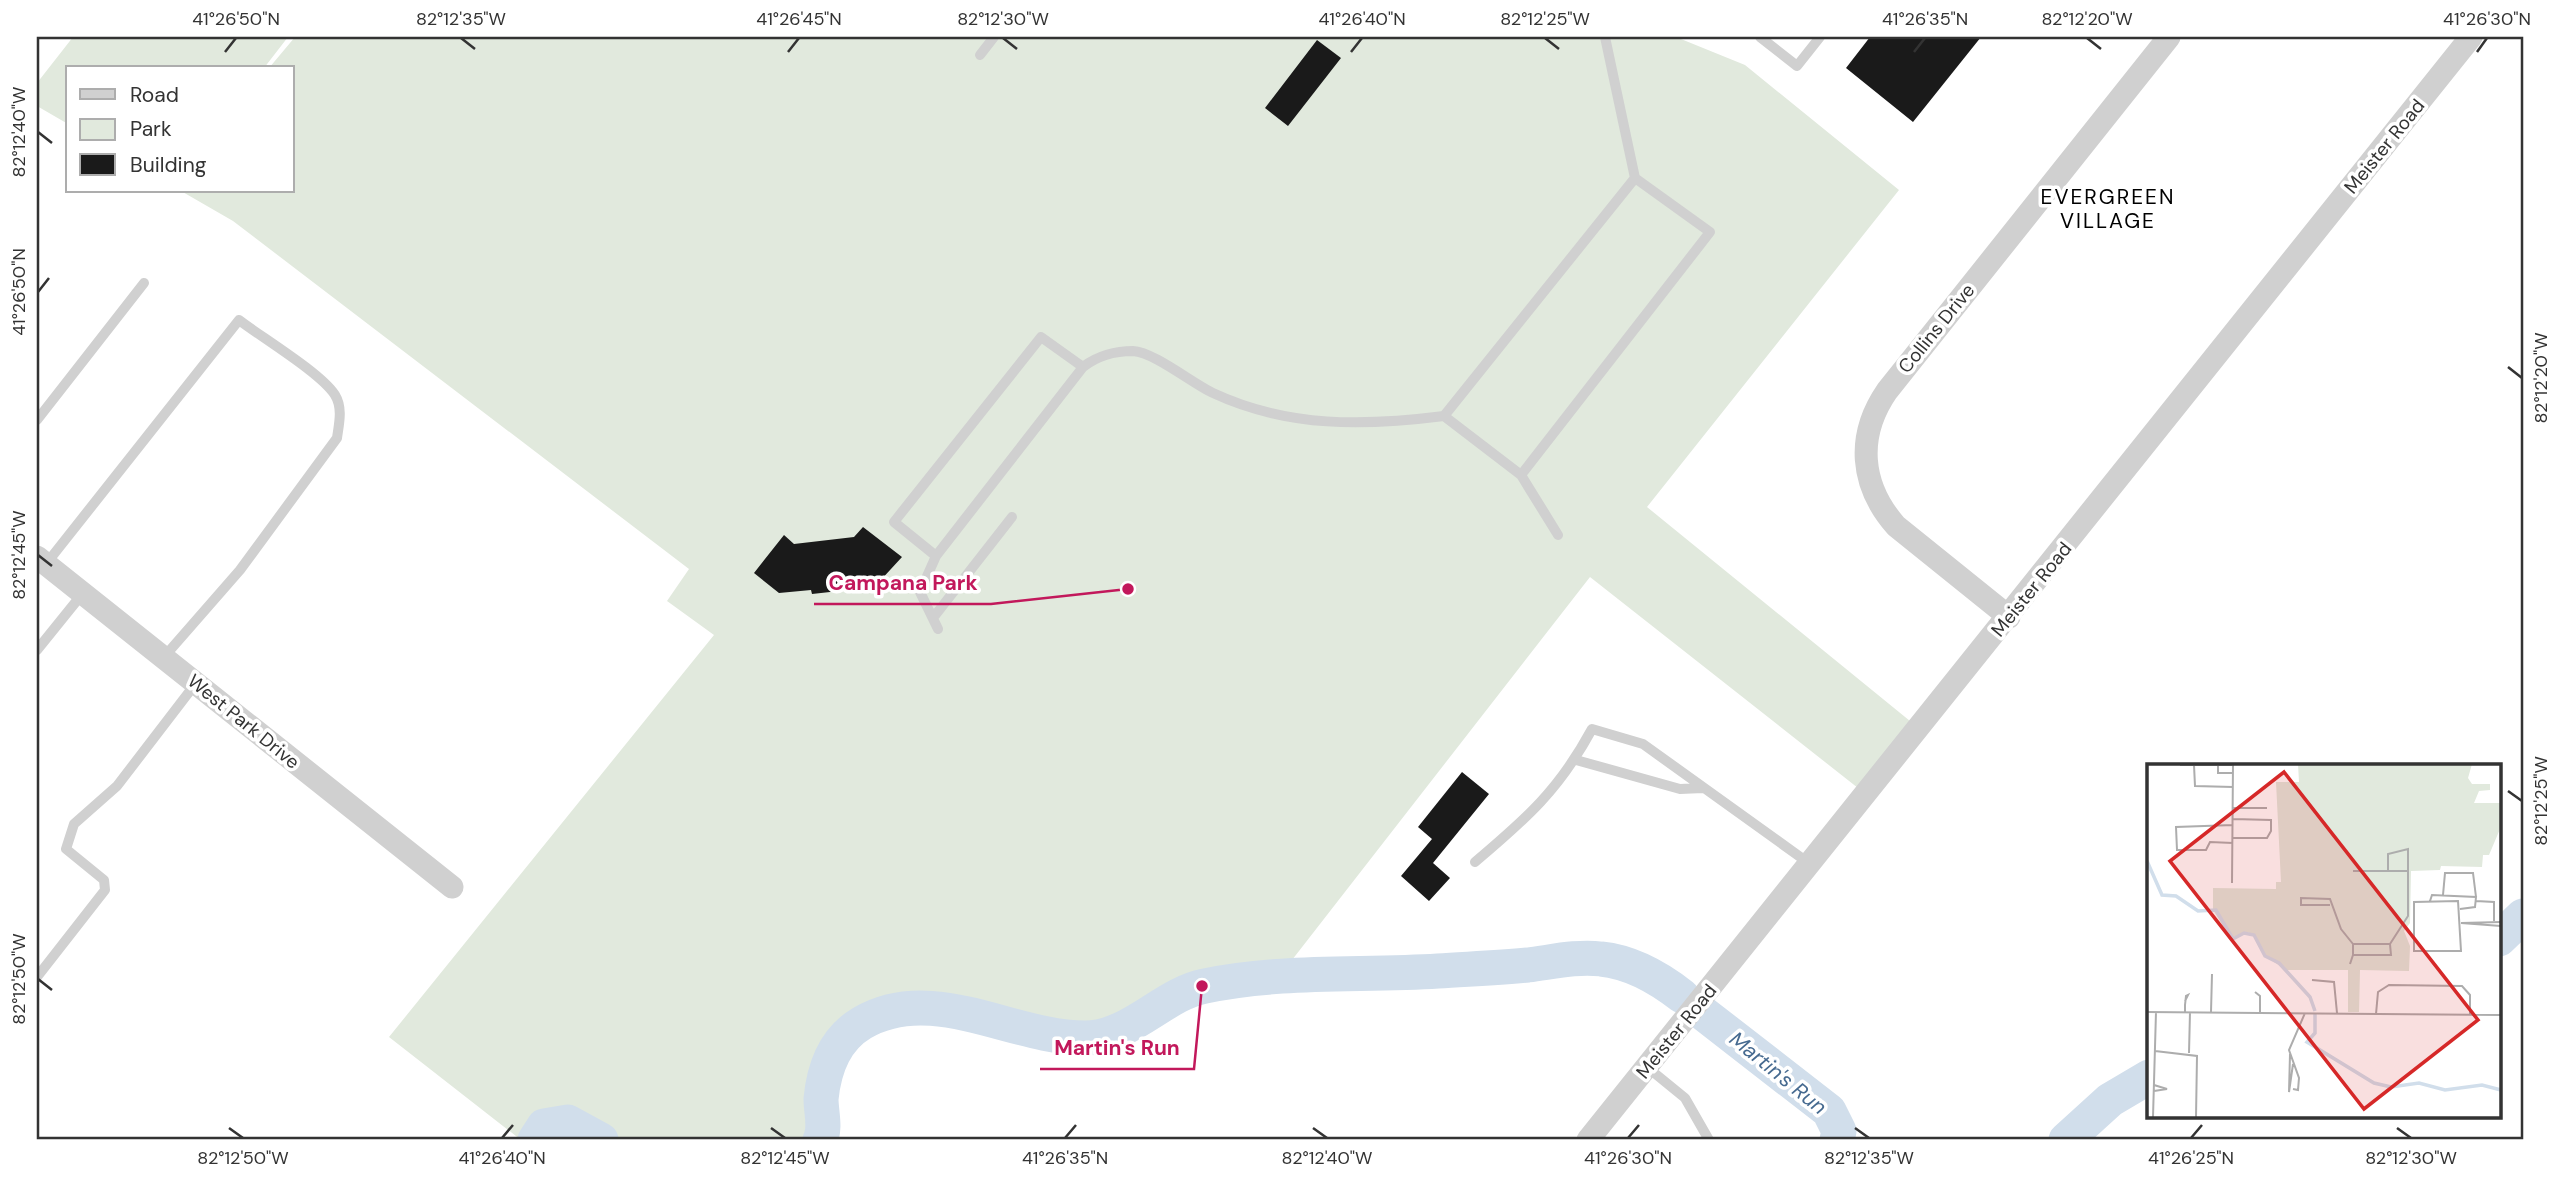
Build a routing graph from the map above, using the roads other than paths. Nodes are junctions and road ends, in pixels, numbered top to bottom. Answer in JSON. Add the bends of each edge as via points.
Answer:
{"nodes":[{"id":1,"x":994,"y":37,"type":"edge"},
{"id":2,"x":1605,"y":37,"type":"edge"},
{"id":3,"x":1760,"y":37,"type":"edge"},
{"id":4,"x":1820,"y":37,"type":"edge"},
{"id":5,"x":2169,"y":37,"type":"edge"},
{"id":6,"x":2471,"y":37,"type":"edge"},
{"id":7,"x":980,"y":55,"type":"dead end"},
{"id":8,"x":1634,"y":178,"type":"junction"},
{"id":9,"x":144,"y":283,"type":"dead end"},
{"id":10,"x":1083,"y":367,"type":"junction"},
{"id":11,"x":1444,"y":415,"type":"junction"},
{"id":12,"x":37,"y":420,"type":"edge"},
{"id":13,"x":1521,"y":475,"type":"junction"},
{"id":14,"x":1012,"y":517,"type":"dead end"},
{"id":15,"x":1558,"y":535,"type":"dead end"},
{"id":16,"x":936,"y":556,"type":"junction"},
{"id":17,"x":41,"y":560,"type":"edge"},
{"id":18,"x":83,"y":593,"type":"junction"},
{"id":19,"x":2009,"y":617,"type":"junction"},
{"id":20,"x":37,"y":650,"type":"edge"},
{"id":21,"x":164,"y":657,"type":"junction"},
{"id":22,"x":196,"y":683,"type":"junction"},
{"id":23,"x":1576,"y":760,"type":"junction"},
{"id":24,"x":1703,"y":788,"type":"junction"},
{"id":25,"x":1475,"y":862,"type":"dead end"},
{"id":26,"x":1810,"y":864,"type":"junction"},
{"id":27,"x":452,"y":887,"type":"dead end"},
{"id":28,"x":37,"y":977,"type":"edge"},
{"id":29,"x":1647,"y":1067,"type":"junction"},
{"id":30,"x":1588,"y":1140,"type":"edge"},
{"id":31,"x":1709,"y":1140,"type":"edge"}],
"edges":[{"from":1,"to":7,"type":"lane"},
{"from":2,"to":8,"type":"lane"},
{"from":3,"to":4,"type":"lane","via":[[1797,66]]},
{"from":5,"to":19,"type":"street","name":"Collins Drive","via":[[1886,391],[1867,430],[1865,465],[1884,513]]},
{"from":6,"to":19,"type":"street","name":"Meister Road"},
{"from":8,"to":11,"type":"lane"},
{"from":8,"to":13,"type":"lane","via":[[1710,232]]},
{"from":9,"to":12,"type":"lane"},
{"from":10,"to":11,"type":"lane","via":[[1096,357],[1135,351],[1212,393],[1289,419],[1379,423]]},
{"from":10,"to":16,"type":"lane"},
{"from":10,"to":16,"type":"lane","via":[[1041,337],[894,523]]},
{"from":11,"to":13,"type":"lane"},
{"from":13,"to":15,"type":"lane"},
{"from":14,"to":16,"type":"lane","via":[[935,623],[920,592]]},
{"from":17,"to":18,"type":"street","name":"West Park Drive"},
{"from":17,"to":21,"type":"lane","via":[[239,320],[313,375],[335,394],[341,411],[337,438],[240,570]]},
{"from":18,"to":20,"type":"lane"},
{"from":18,"to":21,"type":"street","name":"West Park Drive"},
{"from":19,"to":26,"type":"street","name":"Meister Road"},
{"from":21,"to":22,"type":"street","name":"West Park Drive"},
{"from":22,"to":27,"type":"street","name":"West Park Drive"},
{"from":22,"to":28,"type":"lane","via":[[117,786],[74,824],[66,849],[103,880],[105,890]]},
{"from":23,"to":24,"type":"lane","via":[[1680,789]]},
{"from":23,"to":24,"type":"lane","via":[[1592,729],[1643,744]]},
{"from":23,"to":25,"type":"lane","via":[[1539,808]]},
{"from":24,"to":26,"type":"lane"},
{"from":26,"to":29,"type":"street","name":"Meister Road"},
{"from":29,"to":30,"type":"street","name":"Meister Road"},
{"from":29,"to":31,"type":"lane","via":[[1685,1098]]}]}
